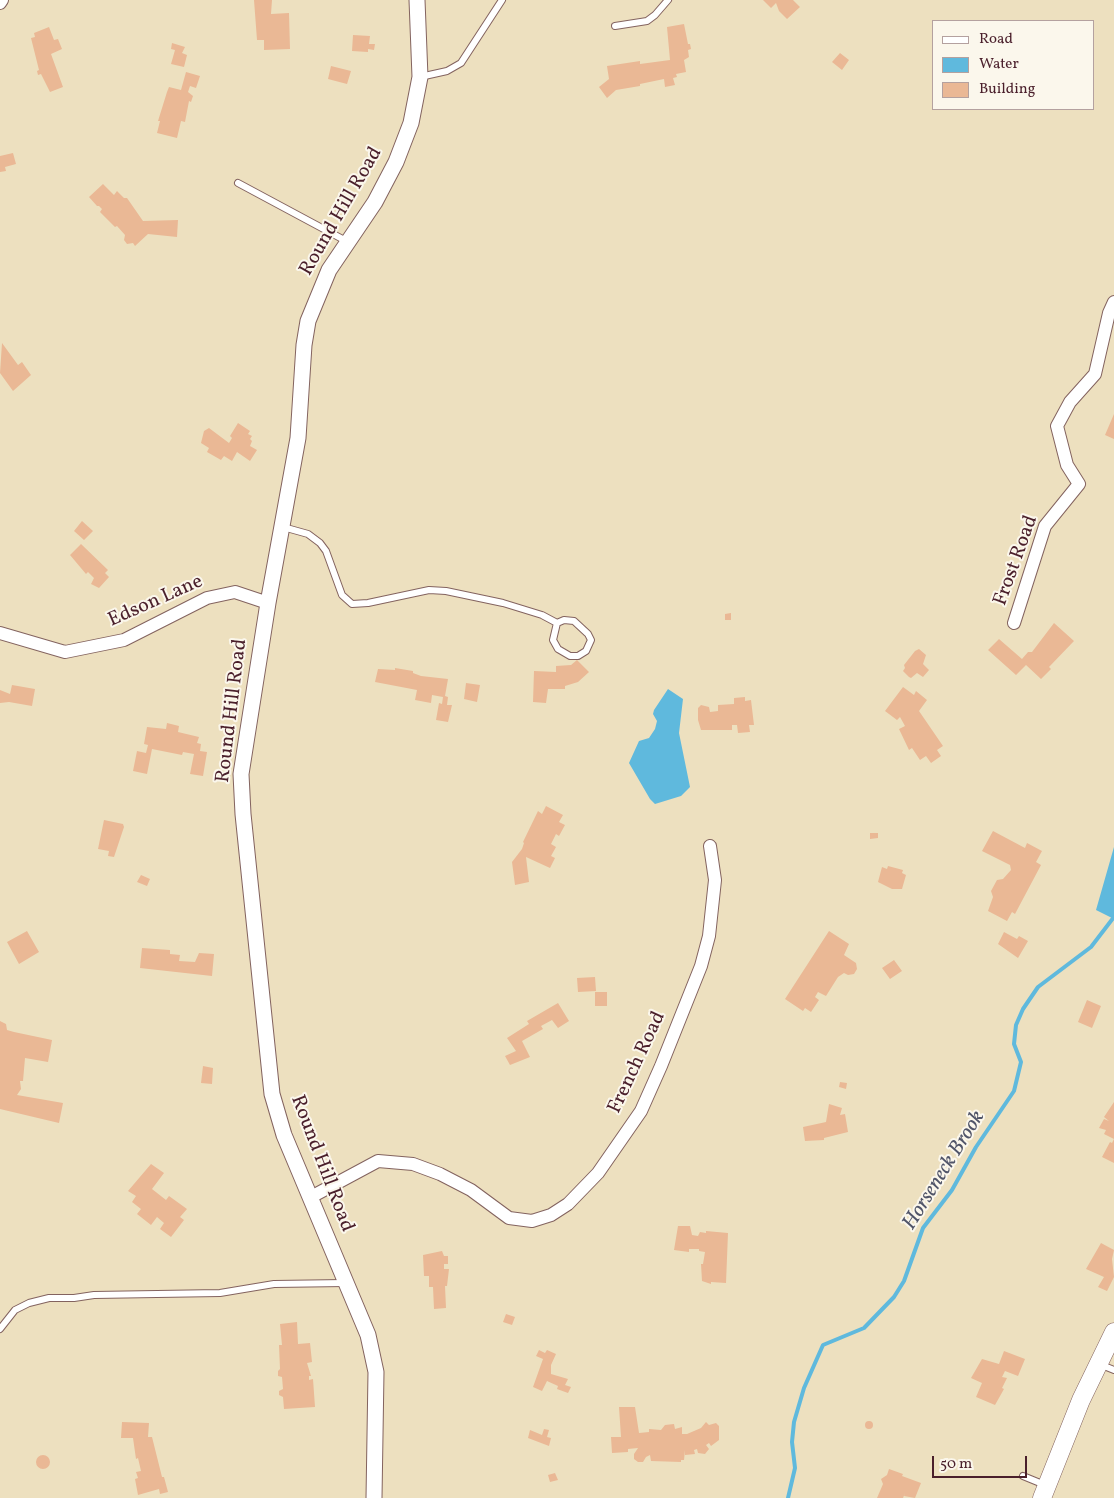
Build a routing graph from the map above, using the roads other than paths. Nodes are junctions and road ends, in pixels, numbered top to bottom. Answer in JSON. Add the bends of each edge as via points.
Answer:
{"nodes":[{"id":1,"x":417,"y":0,"type":"edge"},
{"id":2,"x":502,"y":0,"type":"edge"},
{"id":3,"x":668,"y":0,"type":"edge"},
{"id":4,"x":615,"y":26,"type":"dead end"},
{"id":5,"x":420,"y":76,"type":"junction"},
{"id":6,"x":238,"y":183,"type":"dead end"},
{"id":7,"x":348,"y":242,"type":"junction"},
{"id":8,"x":1114,"y":302,"type":"edge"},
{"id":9,"x":283,"y":527,"type":"junction"},
{"id":10,"x":268,"y":603,"type":"junction"},
{"id":11,"x":557,"y":623,"type":"junction"},
{"id":12,"x":1014,"y":623,"type":"dead end"},
{"id":13,"x":0,"y":633,"type":"edge"},
{"id":14,"x":710,"y":846,"type":"dead end"},
{"id":15,"x":311,"y":1197,"type":"junction"},
{"id":16,"x":346,"y":1283,"type":"junction"},
{"id":17,"x":0,"y":1329,"type":"edge"},
{"id":18,"x":1114,"y":1332,"type":"edge"},
{"id":19,"x":1106,"y":1367,"type":"edge"},
{"id":20,"x":1023,"y":1476,"type":"dead end"},
{"id":21,"x":1044,"y":1492,"type":"edge"},
{"id":22,"x":374,"y":1498,"type":"edge"}],
"edges":[{"from":1,"to":5,"type":"street","name":"Round Hill Road"},
{"from":2,"to":5,"type":"lane","via":[[461,63],[447,71]]},
{"from":3,"to":4,"type":"lane","via":[[647,21]]},
{"from":5,"to":7,"type":"street","name":"Round Hill Road","via":[[411,123],[396,162],[375,202]]},
{"from":6,"to":7,"type":"lane"},
{"from":7,"to":9,"type":"street","name":"Round Hill Road","via":[[329,270],[308,320],[298,438]]},
{"from":8,"to":12,"type":"street","name":"Frost Road","via":[[1095,374],[1070,402],[1056,426],[1068,465],[1079,484],[1045,526]]},
{"from":9,"to":10,"type":"street","name":"Round Hill Road"},
{"from":9,"to":11,"type":"lane","via":[[308,534],[320,543],[342,596],[352,604],[429,590],[446,591],[520,606]]},
{"from":10,"to":13,"type":"street","name":"Edson Lane","via":[[235,592],[207,598],[124,640],[66,652]]},
{"from":10,"to":15,"type":"street","name":"Round Hill Road","via":[[241,774],[243,814],[272,1094],[284,1135]]},
{"from":11,"to":11,"type":"lane","via":[[574,621],[584,628],[591,640],[586,651],[570,656],[558,649],[553,640]]},
{"from":14,"to":15,"type":"street","name":"French Road","via":[[715,880],[709,936],[701,966],[641,1111],[598,1173],[568,1204],[551,1215],[532,1221],[509,1218],[471,1190],[440,1174],[413,1164],[378,1160]]},
{"from":15,"to":16,"type":"street","name":"Round Hill Road"},
{"from":16,"to":17,"type":"lane","via":[[274,1284],[220,1293],[49,1298],[15,1310]]},
{"from":16,"to":22,"type":"street","name":"Round Hill Road","via":[[368,1335],[376,1372]]},
{"from":18,"to":19,"type":"main road"},
{"from":19,"to":21,"type":"main road"},
{"from":20,"to":21,"type":"lane"}]}
